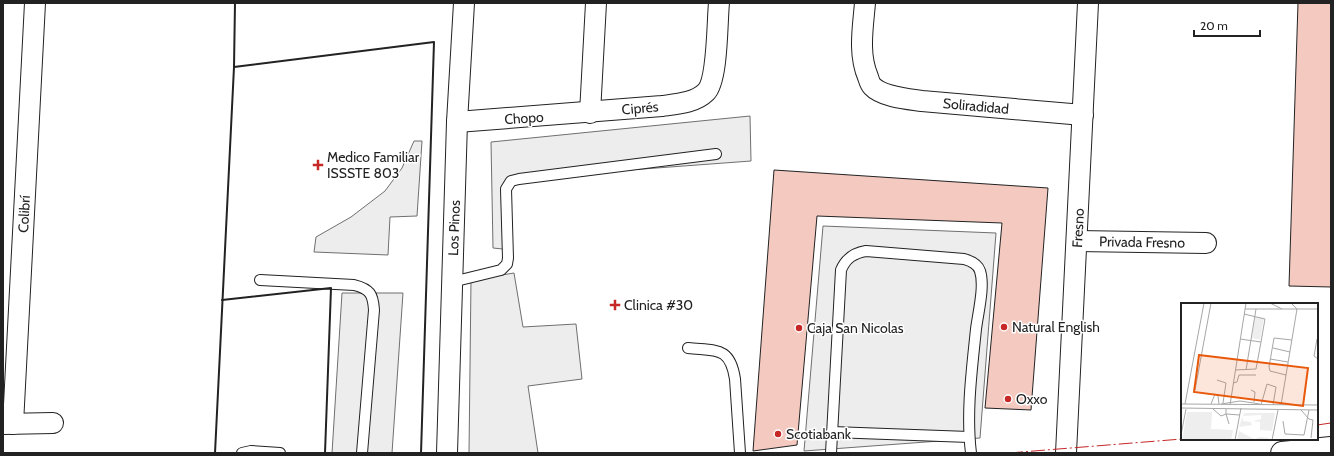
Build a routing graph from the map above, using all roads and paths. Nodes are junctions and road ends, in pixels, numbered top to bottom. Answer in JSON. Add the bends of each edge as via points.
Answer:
{"nodes":[{"id":1,"x":35,"y":3,"type":"edge"},
{"id":2,"x":464,"y":3,"type":"edge"},
{"id":3,"x":596,"y":3,"type":"edge"},
{"id":4,"x":719,"y":3,"type":"edge"},
{"id":5,"x":865,"y":3,"type":"edge"},
{"id":6,"x":1088,"y":3,"type":"edge"},
{"id":7,"x":590,"y":113,"type":"junction"},
{"id":8,"x":1083,"y":115,"type":"junction"},
{"id":9,"x":457,"y":122,"type":"junction"},
{"id":10,"x":716,"y":154,"type":"dead end"},
{"id":11,"x":1077,"y":241,"type":"junction"},
{"id":12,"x":1206,"y":243,"type":"dead end"},
{"id":13,"x":260,"y":280,"type":"dead end"},
{"id":14,"x":452,"y":282,"type":"junction"},
{"id":15,"x":688,"y":348,"type":"dead end"},
{"id":16,"x":53,"y":423,"type":"dead end"},
{"id":17,"x":8,"y":424,"type":"edge"},
{"id":18,"x":832,"y":432,"type":"junction"},
{"id":19,"x":969,"y":437,"type":"junction"},
{"id":20,"x":1331,"y":448,"type":"edge"},
{"id":21,"x":242,"y":453,"type":"edge"},
{"id":22,"x":280,"y":453,"type":"edge"},
{"id":23,"x":362,"y":453,"type":"edge"},
{"id":24,"x":447,"y":453,"type":"edge"},
{"id":25,"x":740,"y":453,"type":"edge"},
{"id":26,"x":830,"y":453,"type":"edge"},
{"id":27,"x":971,"y":453,"type":"edge"},
{"id":28,"x":1066,"y":453,"type":"edge"},
{"id":29,"x":1287,"y":453,"type":"edge"}],
"edges":[{"from":1,"to":17,"type":"street","name":"Colibrí"},
{"from":2,"to":9,"type":"street","name":"Los Pinos"},
{"from":3,"to":7,"type":"street"},
{"from":4,"to":7,"type":"street","name":"Ciprés","via":[[715,60],[710,87],[705,92],[696,99],[683,103]]},
{"from":5,"to":8,"type":"street","name":"Soliradidad","via":[[862,39],[866,72],[872,86],[884,93],[922,101]]},
{"from":6,"to":8,"type":"street","name":"Fresno"},
{"from":7,"to":9,"type":"street","name":"Chopo"},
{"from":8,"to":11,"type":"street","name":"Fresno"},
{"from":9,"to":14,"type":"street","name":"Los Pinos"},
{"from":10,"to":14,"type":"lane","via":[[511,181],[507,184],[505,193],[507,264],[501,270]]},
{"from":11,"to":12,"type":"street","name":"Privada Fresno"},
{"from":11,"to":28,"type":"street","name":"Fresno"},
{"from":13,"to":23,"type":"lane","via":[[354,285],[368,290],[372,296],[374,310]]},
{"from":14,"to":24,"type":"street","name":"Los Pinos"},
{"from":15,"to":25,"type":"lane","via":[[719,351],[725,354],[733,367]]},
{"from":16,"to":17,"type":"street"},
{"from":18,"to":19,"type":"lane"},
{"from":18,"to":19,"type":"lane","via":[[841,270],[850,256],[866,250],[970,260],[980,270],[982,286]]},
{"from":18,"to":26,"type":"lane"},
{"from":19,"to":27,"type":"lane"},
{"from":20,"to":29,"type":"main road"},
{"from":21,"to":22,"type":"lane"}]}
